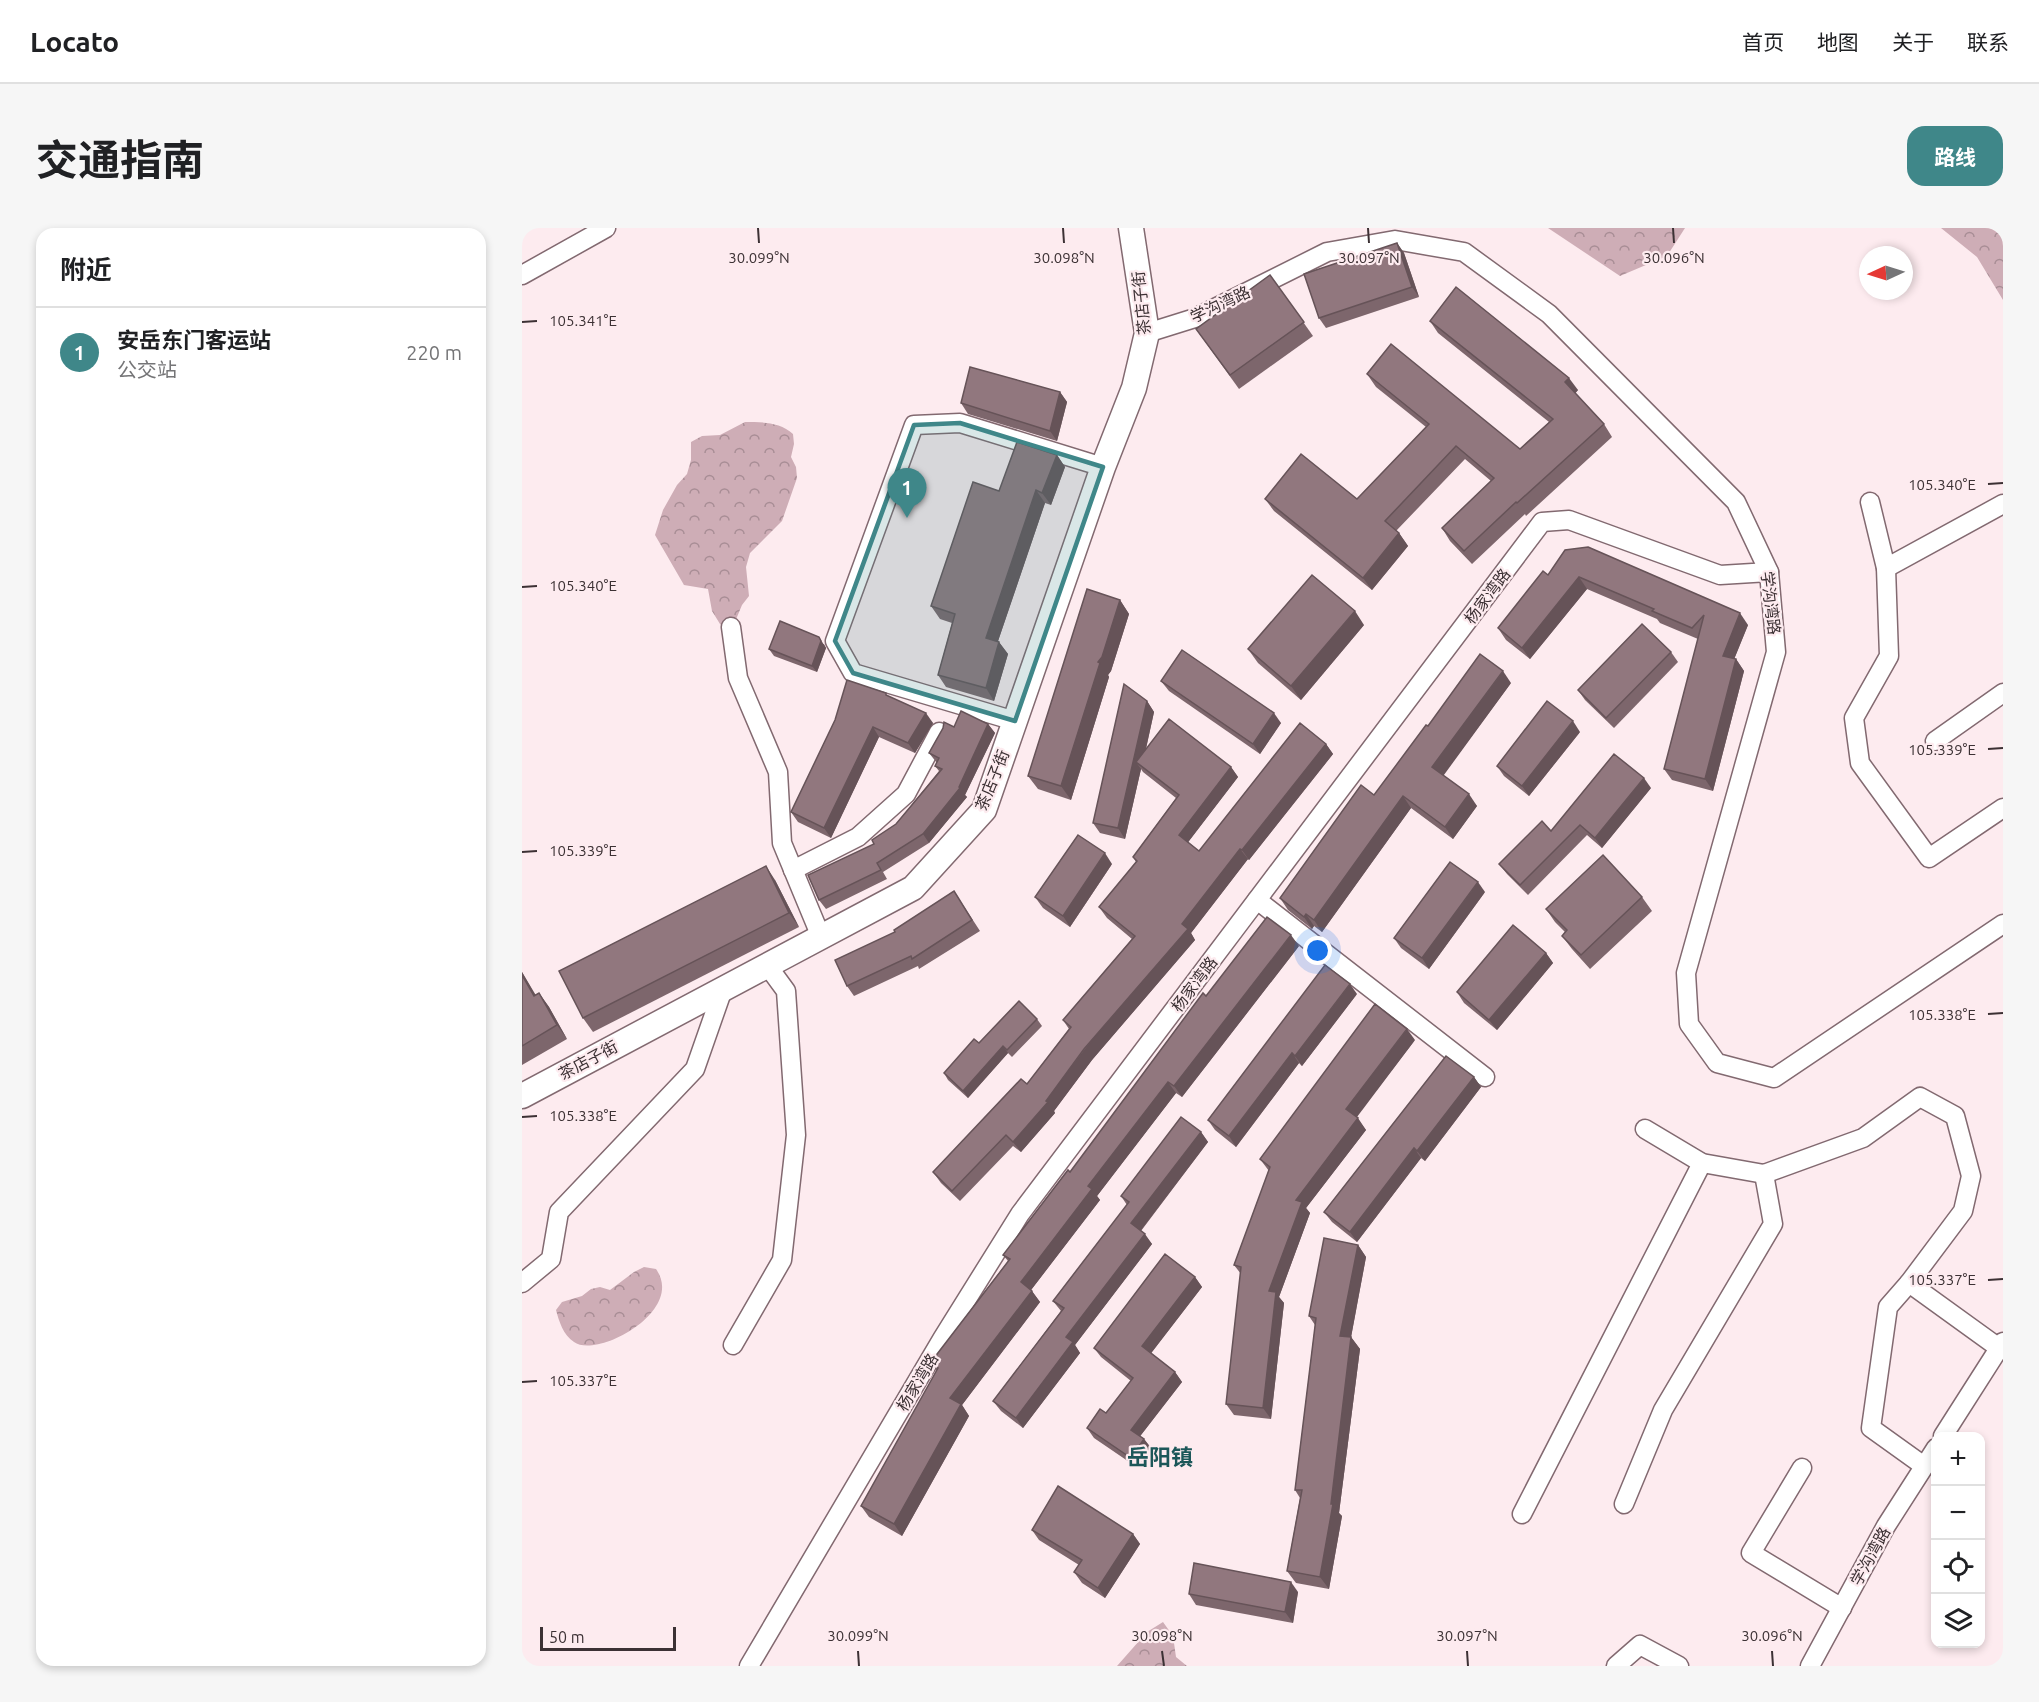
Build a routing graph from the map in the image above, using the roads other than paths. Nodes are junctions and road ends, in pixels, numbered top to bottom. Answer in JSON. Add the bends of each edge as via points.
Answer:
{"nodes":[{"id":1,"x":606,"y":228,"type":"edge"},
{"id":2,"x":1131,"y":228,"type":"edge"},
{"id":3,"x":522,"y":274,"type":"edge"},
{"id":4,"x":1147,"y":333,"type":"junction"},
{"id":5,"x":1103,"y":467,"type":"junction"},
{"id":6,"x":1870,"y":502,"type":"dead end"},
{"id":7,"x":2003,"y":504,"type":"edge"},
{"id":8,"x":1886,"y":568,"type":"junction"},
{"id":9,"x":1769,"y":572,"type":"junction"},
{"id":10,"x":730,"y":627,"type":"dead end"},
{"id":11,"x":2003,"y":693,"type":"edge"},
{"id":12,"x":1015,"y":721,"type":"junction"},
{"id":13,"x":939,"y":732,"type":"edge"},
{"id":14,"x":1935,"y":741,"type":"dead end"},
{"id":15,"x":2003,"y":808,"type":"edge"},
{"id":16,"x":793,"y":870,"type":"junction"},
{"id":17,"x":1257,"y":900,"type":"junction"},
{"id":18,"x":2003,"y":924,"type":"edge"},
{"id":19,"x":821,"y":937,"type":"junction"},
{"id":20,"x":767,"y":965,"type":"junction"},
{"id":21,"x":723,"y":989,"type":"junction"},
{"id":22,"x":1485,"y":1077,"type":"dead end"},
{"id":23,"x":522,"y":1096,"type":"edge"},
{"id":24,"x":1645,"y":1129,"type":"dead end"},
{"id":25,"x":1702,"y":1162,"type":"junction"},
{"id":26,"x":1764,"y":1174,"type":"junction"},
{"id":27,"x":522,"y":1283,"type":"edge"},
{"id":28,"x":1909,"y":1283,"type":"junction"},
{"id":29,"x":732,"y":1345,"type":"dead end"},
{"id":30,"x":2001,"y":1345,"type":"edge"},
{"id":31,"x":1946,"y":1432,"type":"edge"},
{"id":32,"x":1931,"y":1455,"type":"edge"},
{"id":33,"x":1924,"y":1466,"type":"junction"},
{"id":34,"x":1802,"y":1468,"type":"dead end"},
{"id":35,"x":1624,"y":1504,"type":"dead end"},
{"id":36,"x":1522,"y":1514,"type":"dead end"},
{"id":37,"x":1842,"y":1608,"type":"junction"},
{"id":38,"x":749,"y":1666,"type":"edge"},
{"id":39,"x":1616,"y":1666,"type":"edge"},
{"id":40,"x":1679,"y":1666,"type":"edge"},
{"id":41,"x":1810,"y":1666,"type":"edge"}],
"edges":[{"from":1,"to":3,"type":"street"},
{"from":2,"to":4,"type":"main road","name":"茶店子街"},
{"from":4,"to":5,"type":"main road","name":"茶店子街","via":[[1134,388]]},
{"from":4,"to":9,"type":"street","name":"学沟湾路","via":[[1196,318],[1327,252],[1395,240],[1464,252],[1549,314],[1736,502]]},
{"from":5,"to":12,"type":"main road","name":"茶店子街"},
{"from":5,"to":12,"type":"street","via":[[960,423],[914,425],[836,641],[853,673]]},
{"from":6,"to":8,"type":"street"},
{"from":7,"to":8,"type":"street"},
{"from":8,"to":15,"type":"street","via":[[1889,656],[1854,718],[1860,763],[1929,858]]},
{"from":9,"to":17,"type":"street","name":"杨家湾路","via":[[1720,575],[1569,520],[1542,522]]},
{"from":9,"to":18,"type":"street","name":"学沟湾路","via":[[1776,652],[1686,973],[1689,1024],[1717,1063],[1774,1078]]},
{"from":10,"to":16,"type":"street","via":[[738,678],[778,772],[782,843]]},
{"from":11,"to":14,"type":"street"},
{"from":12,"to":19,"type":"main road","name":"茶店子街","via":[[984,810],[912,888]]},
{"from":13,"to":16,"type":"street","via":[[906,794],[858,837]]},
{"from":16,"to":19,"type":"street"},
{"from":17,"to":22,"type":"street"},
{"from":17,"to":38,"type":"street","name":"杨家湾路","via":[[1020,1214]]},
{"from":19,"to":20,"type":"main road","name":"茶店子街"},
{"from":20,"to":21,"type":"main road","name":"茶店子街"},
{"from":20,"to":29,"type":"street","via":[[786,991],[796,1135],[782,1260]]},
{"from":21,"to":23,"type":"main road","name":"茶店子街"},
{"from":21,"to":27,"type":"street","via":[[695,1069],[559,1212],[551,1259]]},
{"from":24,"to":25,"type":"street"},
{"from":25,"to":26,"type":"street"},
{"from":25,"to":36,"type":"street"},
{"from":26,"to":28,"type":"street","via":[[1863,1138],[1920,1097],[1955,1116],[1971,1176],[1963,1211]]},
{"from":26,"to":35,"type":"street","via":[[1773,1224],[1663,1410]]},
{"from":28,"to":30,"type":"street"},
{"from":28,"to":33,"type":"street","via":[[1888,1307],[1871,1428]]},
{"from":30,"to":31,"type":"street"},
{"from":32,"to":33,"type":"street","name":"学沟湾路"},
{"from":33,"to":37,"type":"street","name":"学沟湾路"},
{"from":34,"to":37,"type":"street","via":[[1751,1553]]},
{"from":37,"to":41,"type":"street","name":"学沟湾路"},
{"from":39,"to":40,"type":"street","via":[[1640,1645]]}]}
